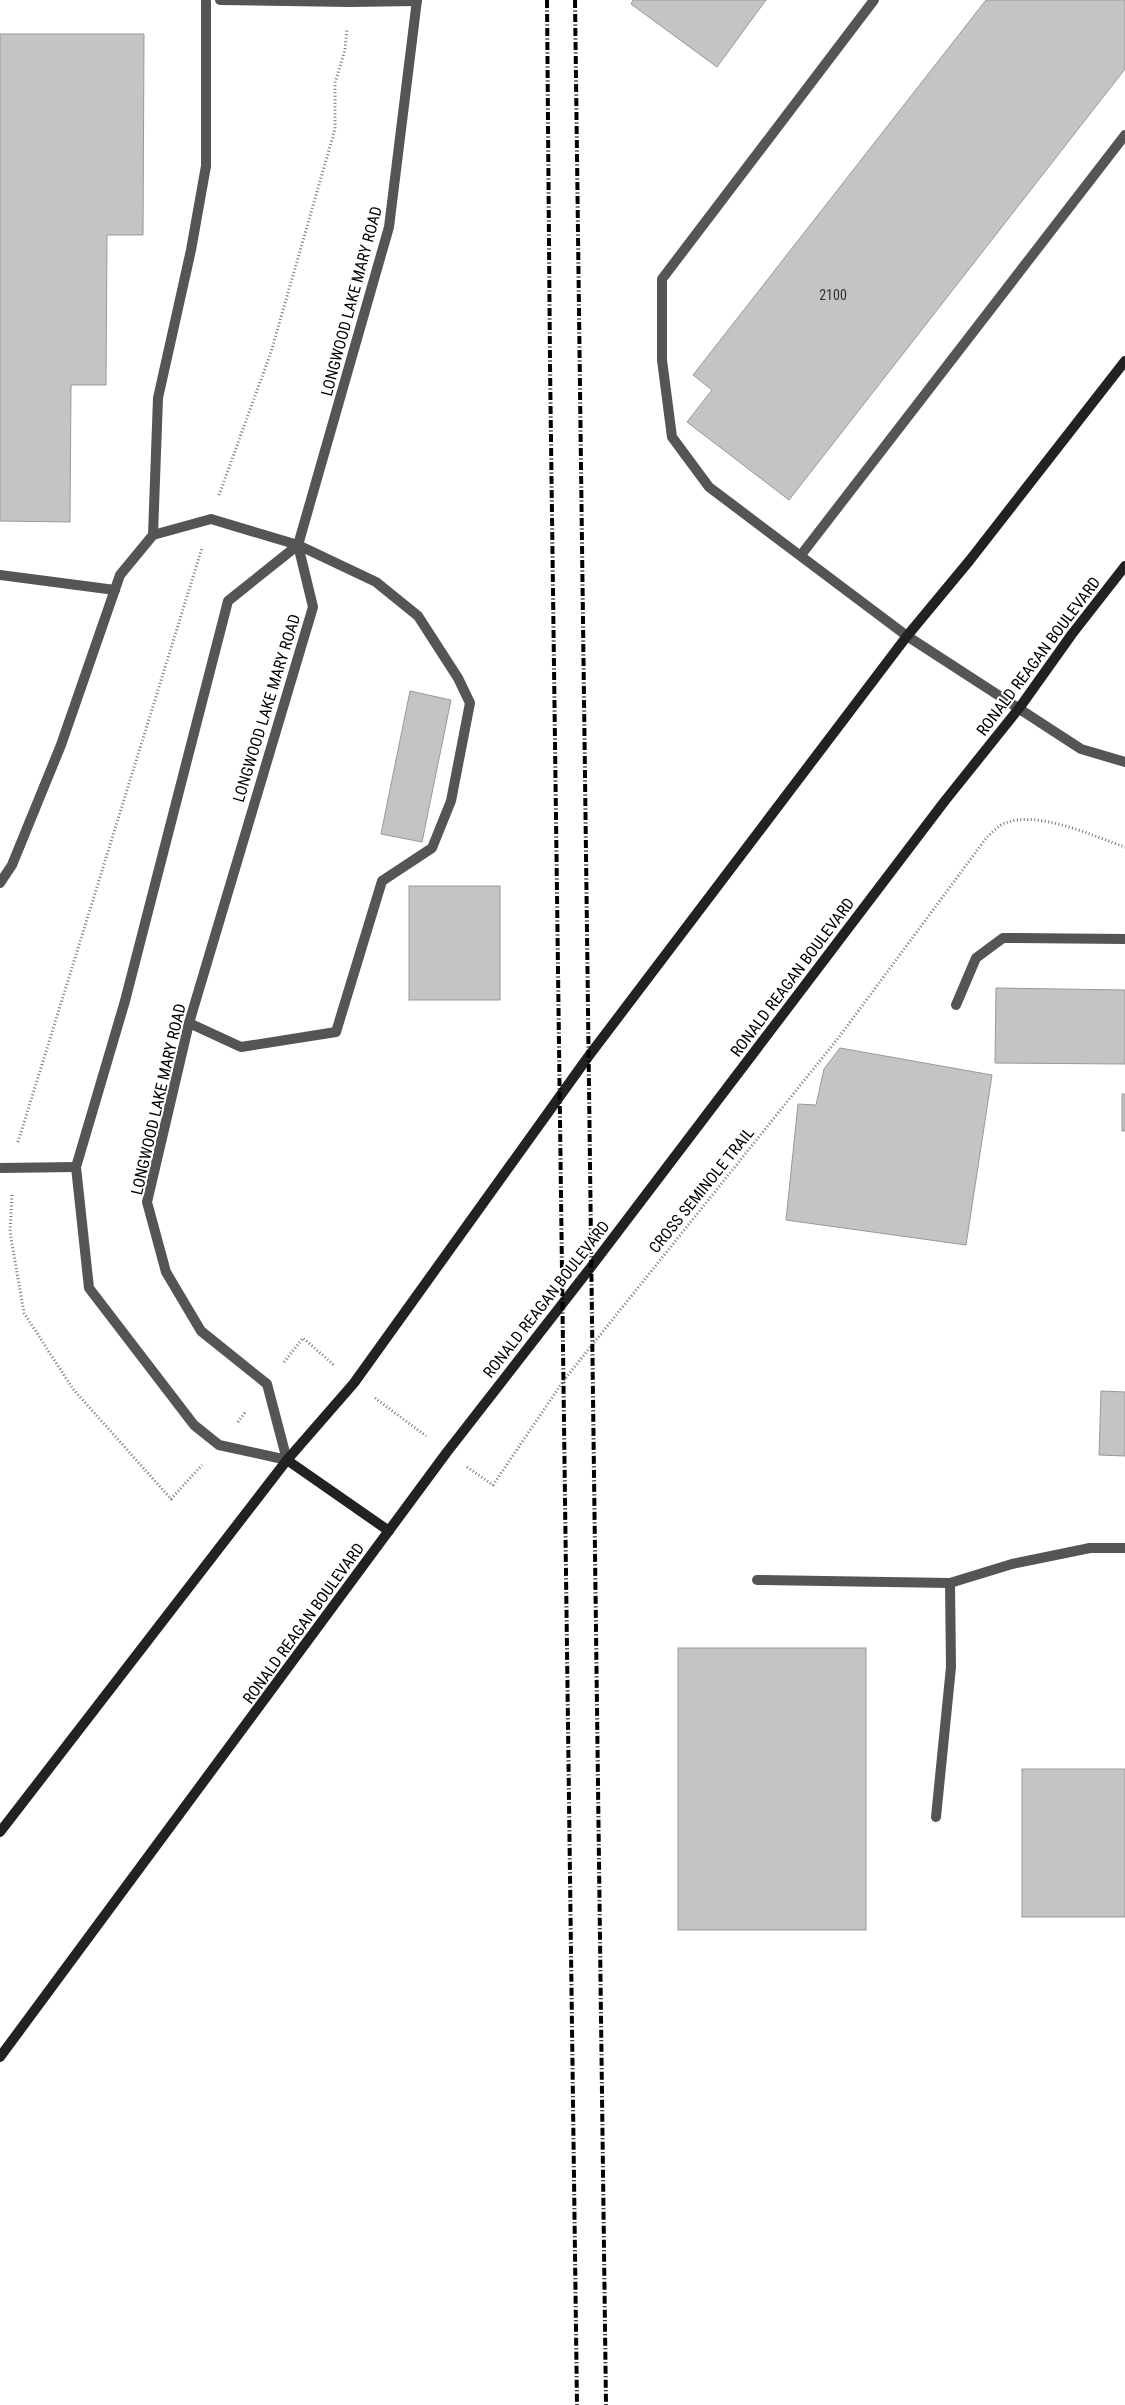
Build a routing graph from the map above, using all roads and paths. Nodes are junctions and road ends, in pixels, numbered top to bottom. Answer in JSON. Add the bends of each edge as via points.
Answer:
{"nodes":[{"id":1,"x":206,"y":0,"type":"edge"},
{"id":2,"x":220,"y":0,"type":"edge"},
{"id":3,"x":874,"y":0,"type":"edge"},
{"id":4,"x":417,"y":1,"type":"edge"},
{"id":5,"x":1125,"y":135,"type":"edge"},
{"id":6,"x":1125,"y":361,"type":"edge"},
{"id":7,"x":153,"y":534,"type":"junction"},
{"id":8,"x":298,"y":545,"type":"junction"},
{"id":9,"x":801,"y":556,"type":"junction"},
{"id":10,"x":1125,"y":566,"type":"edge"},
{"id":11,"x":0,"y":575,"type":"edge"},
{"id":12,"x":115,"y":590,"type":"junction"},
{"id":13,"x":907,"y":636,"type":"junction"},
{"id":14,"x":1020,"y":707,"type":"junction"},
{"id":15,"x":1125,"y":762,"type":"edge"},
{"id":16,"x":1125,"y":847,"type":"edge"},
{"id":17,"x":0,"y":882,"type":"edge"},
{"id":18,"x":1125,"y":939,"type":"edge"},
{"id":19,"x":956,"y":1005,"type":"dead end"},
{"id":20,"x":190,"y":1023,"type":"junction"},
{"id":21,"x":76,"y":1167,"type":"junction"},
{"id":22,"x":0,"y":1168,"type":"edge"},
{"id":23,"x":303,"y":1338,"type":"dead end"},
{"id":24,"x":354,"y":1383,"type":"junction"},
{"id":25,"x":447,"y":1452,"type":"junction"},
{"id":26,"x":286,"y":1460,"type":"junction"},
{"id":27,"x":389,"y":1531,"type":"junction"},
{"id":28,"x":1125,"y":1548,"type":"edge"},
{"id":29,"x":757,"y":1580,"type":"dead end"},
{"id":30,"x":950,"y":1583,"type":"junction"},
{"id":31,"x":936,"y":1817,"type":"dead end"},
{"id":32,"x":0,"y":1832,"type":"edge"},
{"id":33,"x":0,"y":2057,"type":"edge"}],
"edges":[{"from":1,"to":7,"type":"street","via":[[206,166],[158,398]]},
{"from":2,"to":4,"type":"street"},
{"from":3,"to":9,"type":"street","via":[[662,279],[662,360],[672,437],[708,487]]},
{"from":4,"to":8,"type":"street","name":"LONGWOOD LAKE MARY ROAD","via":[[390,227]]},
{"from":5,"to":9,"type":"street"},
{"from":6,"to":13,"type":"main road"},
{"from":7,"to":8,"type":"street","via":[[211,519]]},
{"from":7,"to":12,"type":"street","via":[[120,575]]},
{"from":8,"to":20,"type":"street","name":"LONGWOOD LAKE MARY ROAD","via":[[313,607]]},
{"from":8,"to":20,"type":"street","via":[[376,582],[418,616],[458,678],[470,703],[451,801],[432,848],[382,881],[336,1032],[241,1047]]},
{"from":8,"to":21,"type":"street","via":[[228,601],[125,1001]]},
{"from":9,"to":13,"type":"street"},
{"from":10,"to":14,"type":"main road","name":"RONALD REAGAN BOULEVARD"},
{"from":11,"to":12,"type":"street"},
{"from":12,"to":17,"type":"street","via":[[61,745],[12,865]]},
{"from":13,"to":14,"type":"street"},
{"from":13,"to":24,"type":"main road","via":[[562,1093]]},
{"from":14,"to":15,"type":"street","via":[[1081,749]]},
{"from":14,"to":25,"type":"main road","name":"RONALD REAGAN BOULEVARD"},
{"from":16,"to":25,"type":"path","name":"CROSS SEMINOLE TRAIL","via":[[1056,823],[1028,820],[1005,823],[987,837],[840,1037],[564,1380],[493,1485]]},
{"from":18,"to":19,"type":"street","via":[[1003,938],[976,958]]},
{"from":20,"to":26,"type":"street","name":"LONGWOOD LAKE MARY ROAD","via":[[147,1202],[166,1272],[201,1331],[267,1384]]},
{"from":21,"to":22,"type":"street"},
{"from":21,"to":26,"type":"street","via":[[89,1288],[194,1425],[219,1446]]},
{"from":23,"to":24,"type":"path","name":"CROSS SEMINOLE TRAIL"},
{"from":24,"to":25,"type":"path","name":"CROSS SEMINOLE TRAIL"},
{"from":24,"to":26,"type":"main road"},
{"from":25,"to":27,"type":"main road","name":"RONALD REAGAN BOULEVARD"},
{"from":26,"to":27,"type":"main road"},
{"from":26,"to":32,"type":"main road"},
{"from":27,"to":33,"type":"main road","name":"RONALD REAGAN BOULEVARD"},
{"from":28,"to":30,"type":"street","via":[[1090,1548],[1012,1564]]},
{"from":29,"to":30,"type":"street"},
{"from":30,"to":31,"type":"street","via":[[951,1667]]}]}
